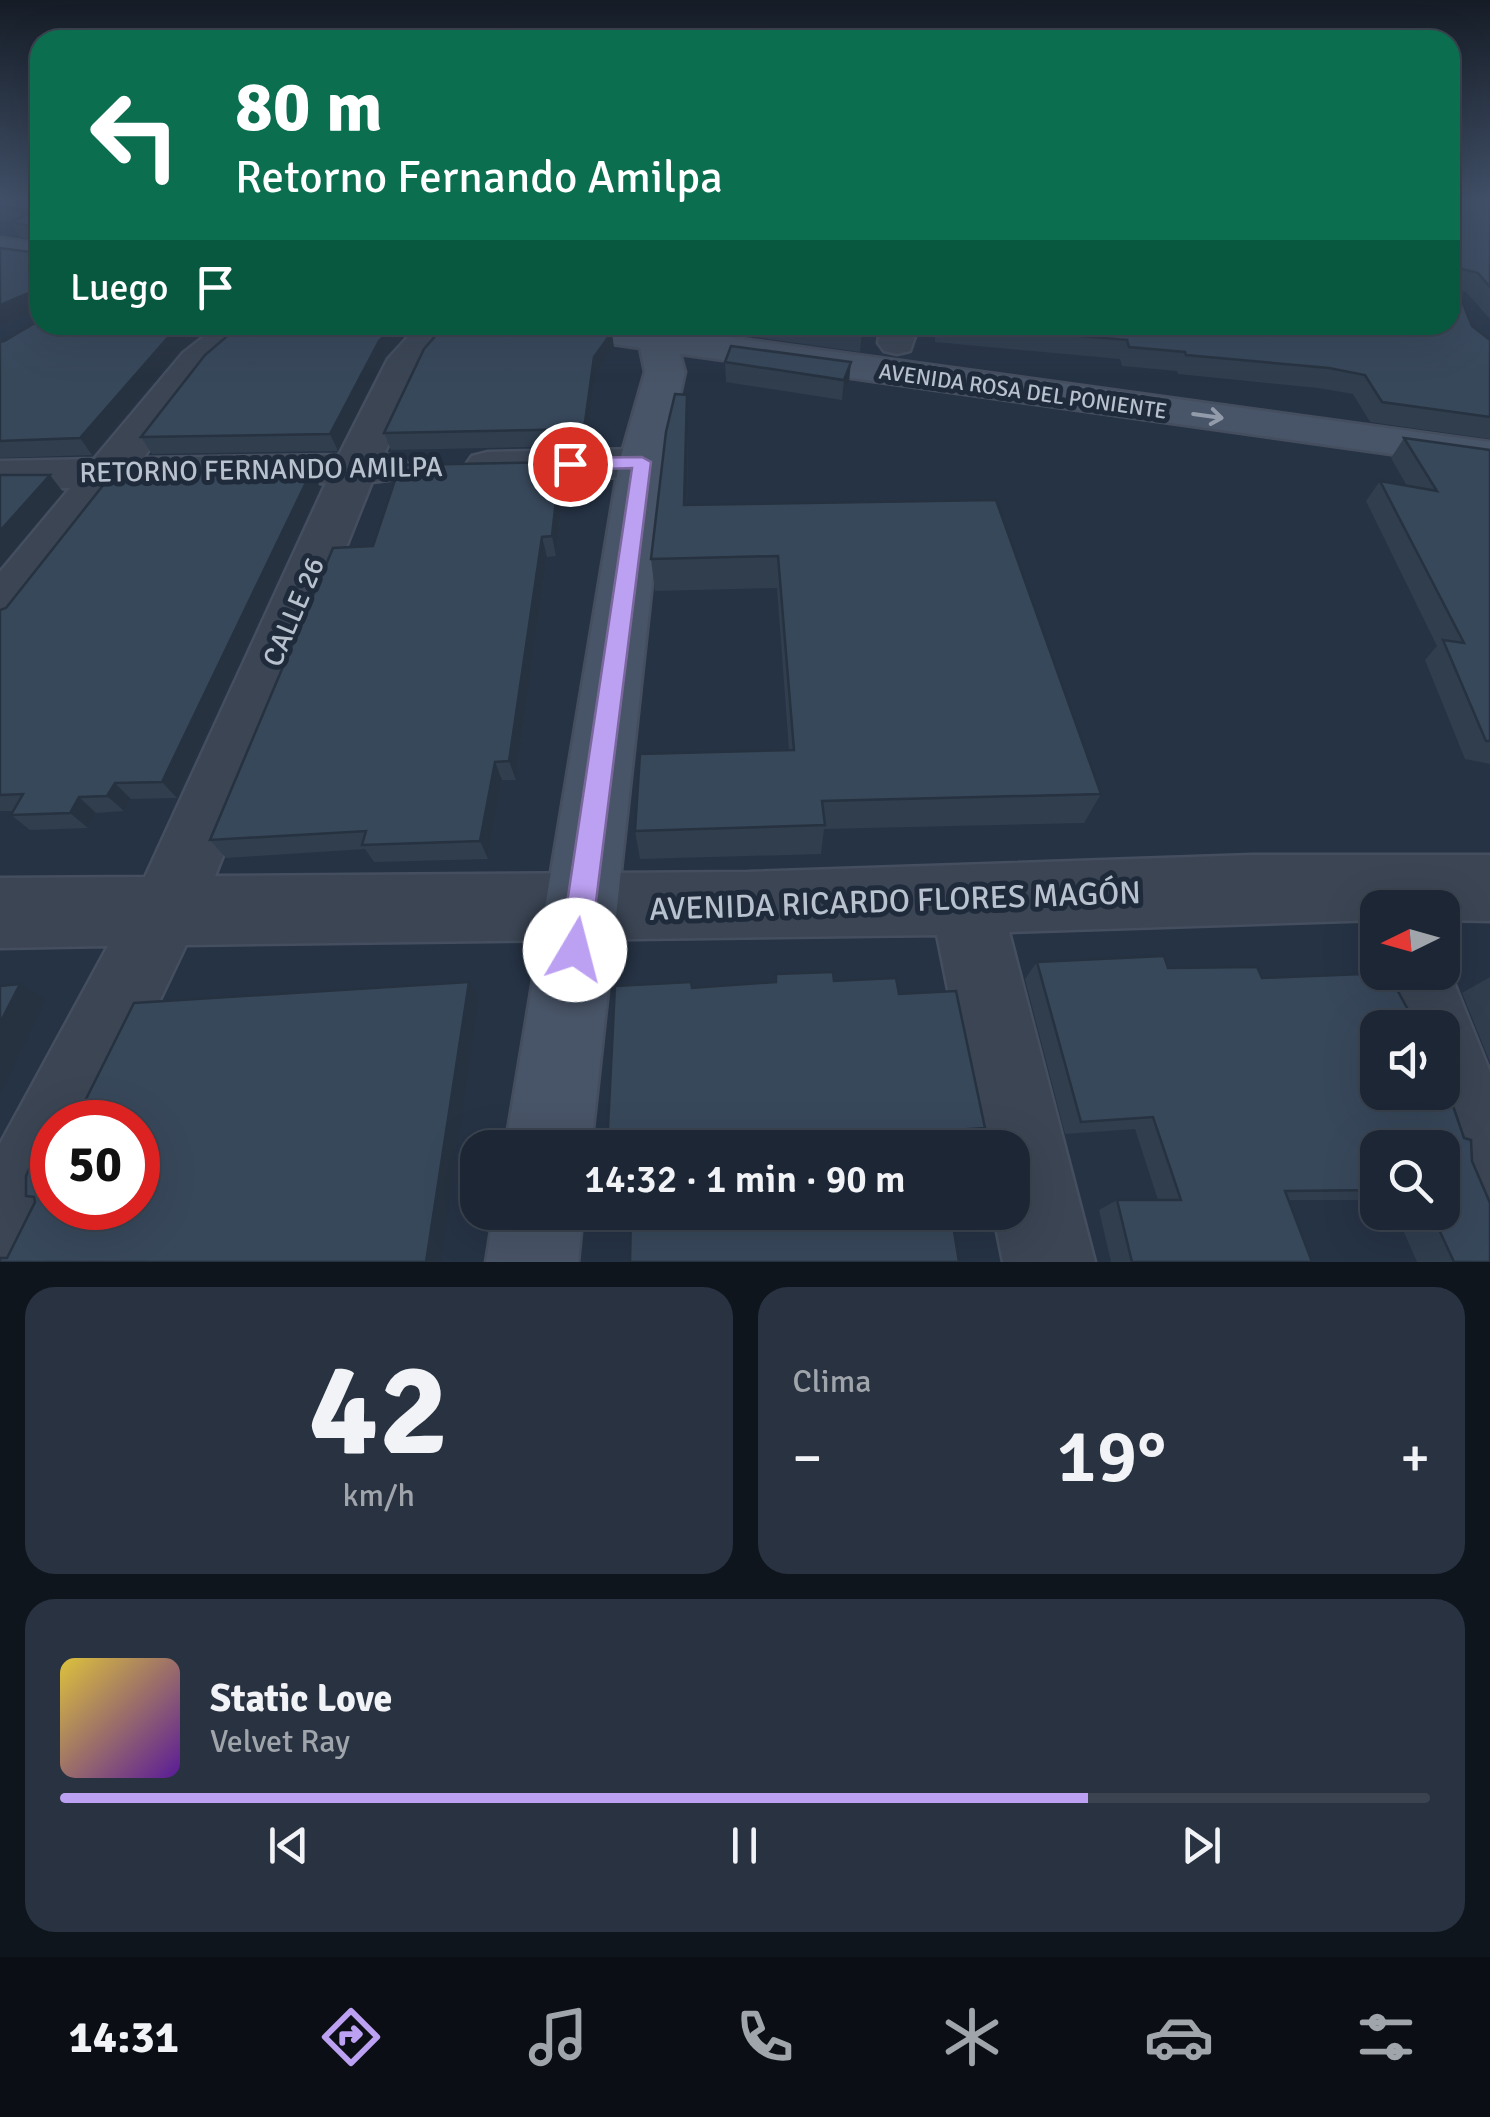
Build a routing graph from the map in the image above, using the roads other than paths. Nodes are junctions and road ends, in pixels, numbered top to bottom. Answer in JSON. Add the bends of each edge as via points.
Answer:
{"nodes":[{"id":1,"x":230,"y":335,"type":"edge"},
{"id":2,"x":431,"y":335,"type":"edge"},
{"id":3,"x":630,"y":335,"type":"edge"},
{"id":4,"x":905,"y":335,"type":"edge"},
{"id":5,"x":681,"y":342,"type":"edge"},
{"id":6,"x":1490,"y":418,"type":"edge"},
{"id":7,"x":1490,"y":455,"type":"edge"},
{"id":8,"x":642,"y":462,"type":"junction"},
{"id":9,"x":355,"y":468,"type":"junction"},
{"id":10,"x":108,"y":473,"type":"junction"},
{"id":11,"x":0,"y":476,"type":"edge"},
{"id":12,"x":0,"y":609,"type":"edge"},
{"id":13,"x":1490,"y":888,"type":"edge"},
{"id":14,"x":1460,"y":890,"type":"edge"},
{"id":15,"x":1360,"y":896,"type":"edge"},
{"id":16,"x":964,"y":901,"type":"junction"},
{"id":17,"x":166,"y":910,"type":"junction"},
{"id":18,"x":581,"y":910,"type":"junction"},
{"id":19,"x":0,"y":912,"type":"edge"},
{"id":20,"x":69,"y":1100,"type":"edge"},
{"id":21,"x":1460,"y":1100,"type":"edge"},
{"id":22,"x":550,"y":1130,"type":"edge"},
{"id":23,"x":30,"y":1177,"type":"edge"},
{"id":24,"x":1490,"y":1181,"type":"edge"},
{"id":25,"x":536,"y":1230,"type":"edge"},
{"id":26,"x":0,"y":1236,"type":"edge"},
{"id":27,"x":532,"y":1262,"type":"edge"},
{"id":28,"x":1049,"y":1262,"type":"edge"}],
"edges":[{"from":1,"to":10,"type":"street","via":[[197,361]]},
{"from":2,"to":9,"type":"street","name":"CALLE 26","via":[[408,359]]},
{"from":3,"to":5,"type":"street","name":"AVENIDA ROSA DEL PONIENTE"},
{"from":4,"to":6,"type":"street","name":"AVENIDA ROSA DEL PONIENTE"},
{"from":5,"to":7,"type":"street","name":"AVENIDA ROSA DEL PONIENTE","one_way":true},
{"from":5,"to":8,"type":"street"},
{"from":8,"to":9,"type":"street","name":"RETORNO FERNANDO AMILPA"},
{"from":8,"to":18,"type":"street"},
{"from":9,"to":10,"type":"street","name":"RETORNO FERNANDO AMILPA"},
{"from":9,"to":17,"type":"street","name":"CALLE 26"},
{"from":10,"to":11,"type":"street","name":"RETORNO FERNANDO AMILPA"},
{"from":10,"to":12,"type":"street"},
{"from":13,"to":14,"type":"street","name":"AVENIDA RICARDO FLORES MAGÓN"},
{"from":15,"to":16,"type":"street","name":"AVENIDA RICARDO FLORES MAGÓN"},
{"from":16,"to":18,"type":"street","name":"AVENIDA RICARDO FLORES MAGÓN"},
{"from":16,"to":28,"type":"street"},
{"from":17,"to":18,"type":"street","name":"AVENIDA RICARDO FLORES MAGÓN"},
{"from":17,"to":19,"type":"street","name":"AVENIDA RICARDO FLORES MAGÓN"},
{"from":17,"to":20,"type":"street","name":"CALLE 26"},
{"from":18,"to":22,"type":"street"},
{"from":21,"to":24,"type":"street"},
{"from":23,"to":26,"type":"street"},
{"from":25,"to":27,"type":"street"}]}
